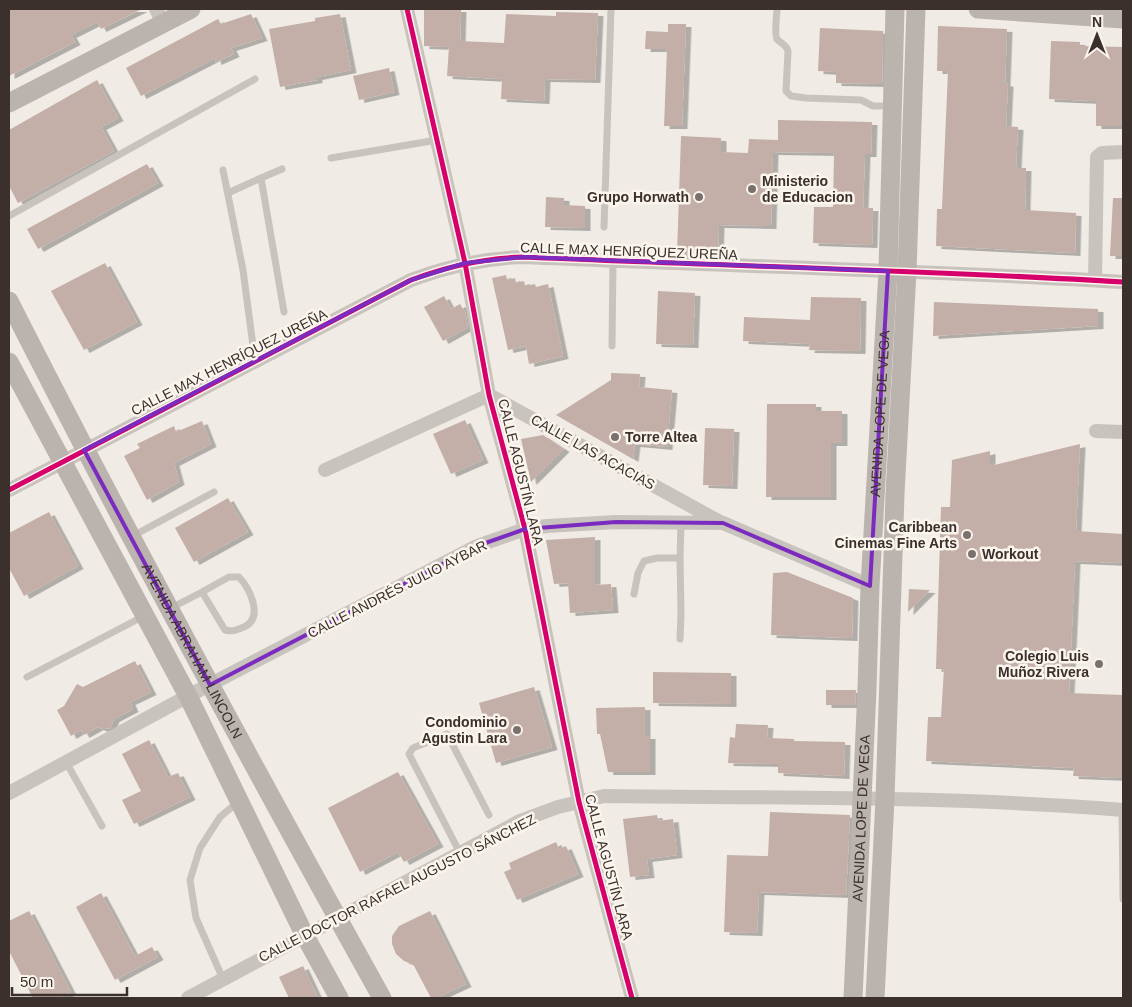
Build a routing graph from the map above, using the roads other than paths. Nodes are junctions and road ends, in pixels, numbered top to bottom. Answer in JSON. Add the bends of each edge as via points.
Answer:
{"nodes":[{"id":1,"x":191,"y":9,"type":"edge"},
{"id":2,"x":407,"y":9,"type":"edge"},
{"id":3,"x":611,"y":9,"type":"edge"},
{"id":4,"x":777,"y":9,"type":"edge"},
{"id":5,"x":895,"y":9,"type":"edge"},
{"id":6,"x":916,"y":9,"type":"edge"},
{"id":7,"x":978,"y":9,"type":"edge"},
{"id":8,"x":159,"y":16,"type":"edge"},
{"id":9,"x":1123,"y":19,"type":"edge"},
{"id":10,"x":255,"y":79,"type":"dead end"},
{"id":11,"x":9,"y":104,"type":"edge"},
{"id":12,"x":892,"y":106,"type":"junction"},
{"id":13,"x":437,"y":140,"type":"junction"},
{"id":14,"x":1123,"y":152,"type":"edge"},
{"id":15,"x":331,"y":158,"type":"dead end"},
{"id":16,"x":282,"y":169,"type":"dead end"},
{"id":17,"x":224,"y":170,"type":"dead end"},
{"id":18,"x":261,"y":178,"type":"junction"},
{"id":19,"x":228,"y":193,"type":"junction"},
{"id":20,"x":9,"y":216,"type":"edge"},
{"id":21,"x":604,"y":227,"type":"dead end"},
{"id":22,"x":613,"y":261,"type":"junction"},
{"id":23,"x":465,"y":263,"type":"junction"},
{"id":24,"x":888,"y":271,"type":"junction"},
{"id":25,"x":907,"y":271,"type":"junction"},
{"id":26,"x":1095,"y":280,"type":"junction"},
{"id":27,"x":1123,"y":282,"type":"edge"},
{"id":28,"x":9,"y":301,"type":"edge"},
{"id":29,"x":284,"y":312,"type":"dead end"},
{"id":30,"x":612,"y":346,"type":"dead end"},
{"id":31,"x":255,"y":361,"type":"junction"},
{"id":32,"x":9,"y":362,"type":"edge"},
{"id":33,"x":489,"y":395,"type":"junction"},
{"id":34,"x":1096,"y":431,"type":"dead end"},
{"id":35,"x":1123,"y":432,"type":"edge"},
{"id":36,"x":84,"y":450,"type":"junction"},
{"id":37,"x":62,"y":462,"type":"junction"},
{"id":38,"x":325,"y":470,"type":"dead end"},
{"id":39,"x":9,"y":490,"type":"edge"},
{"id":40,"x":214,"y":492,"type":"dead end"},
{"id":41,"x":681,"y":523,"type":"junction"},
{"id":42,"x":723,"y":523,"type":"junction"},
{"id":43,"x":525,"y":529,"type":"junction"},
{"id":44,"x":131,"y":537,"type":"junction"},
{"id":45,"x":680,"y":558,"type":"junction"},
{"id":46,"x":870,"y":586,"type":"junction"},
{"id":47,"x":202,"y":592,"type":"junction"},
{"id":48,"x":634,"y":594,"type":"dead end"},
{"id":49,"x":169,"y":609,"type":"junction"},
{"id":50,"x":145,"y":616,"type":"junction"},
{"id":51,"x":680,"y":639,"type":"dead end"},
{"id":52,"x":27,"y":677,"type":"dead end"},
{"id":53,"x":210,"y":685,"type":"junction"},
{"id":54,"x":188,"y":696,"type":"junction"},
{"id":55,"x":66,"y":762,"type":"junction"},
{"id":56,"x":9,"y":793,"type":"edge"},
{"id":57,"x":861,"y":799,"type":"junction"},
{"id":58,"x":885,"y":799,"type":"junction"},
{"id":59,"x":239,"y":800,"type":"junction"},
{"id":60,"x":580,"y":802,"type":"junction"},
{"id":61,"x":1123,"y":810,"type":"edge"},
{"id":62,"x":489,"y":815,"type":"dead end"},
{"id":63,"x":102,"y":826,"type":"dead end"},
{"id":64,"x":460,"y":854,"type":"junction"},
{"id":65,"x":1123,"y":899,"type":"edge"},
{"id":66,"x":338,"y":919,"type":"junction"},
{"id":67,"x":305,"y":936,"type":"junction"},
{"id":68,"x":224,"y":979,"type":"junction"},
{"id":69,"x":188,"y":998,"type":"edge"},
{"id":70,"x":339,"y":998,"type":"edge"},
{"id":71,"x":382,"y":998,"type":"edge"},
{"id":72,"x":632,"y":998,"type":"edge"},
{"id":73,"x":854,"y":998,"type":"edge"},
{"id":74,"x":875,"y":998,"type":"edge"}],
"edges":[{"from":1,"to":8,"type":"main road"},
{"from":2,"to":13,"type":"street","name":"CALLE AGUSTÍN LARA"},
{"from":3,"to":21,"type":"lane"},
{"from":4,"to":12,"type":"lane","via":[[776,36],[787,47],[786,91],[791,96],[861,100],[873,106]]},
{"from":5,"to":12,"type":"main road","name":"AVENIDA LOPE DE VEGA"},
{"from":6,"to":25,"type":"main road","name":"AVENIDA LOPE DE VEGA"},
{"from":7,"to":9,"type":"main road"},
{"from":8,"to":11,"type":"main road"},
{"from":10,"to":20,"type":"lane"},
{"from":12,"to":24,"type":"main road","name":"AVENIDA LOPE DE VEGA"},
{"from":13,"to":15,"type":"lane"},
{"from":13,"to":23,"type":"street","name":"CALLE AGUSTÍN LARA"},
{"from":14,"to":26,"type":"street","via":[[1102,152],[1097,157]]},
{"from":16,"to":18,"type":"lane"},
{"from":17,"to":19,"type":"lane"},
{"from":18,"to":19,"type":"lane"},
{"from":18,"to":29,"type":"lane"},
{"from":19,"to":31,"type":"lane","via":[[244,270]]},
{"from":22,"to":23,"type":"street","name":"CALLE MAX HENRÍQUEZ UREÑA","via":[[524,257]]},
{"from":22,"to":24,"type":"street","name":"CALLE MAX HENRÍQUEZ UREÑA"},
{"from":22,"to":30,"type":"lane"},
{"from":23,"to":31,"type":"street","name":"CALLE MAX HENRÍQUEZ UREÑA","via":[[411,280]]},
{"from":23,"to":33,"type":"street","name":"CALLE AGUSTÍN LARA"},
{"from":24,"to":25,"type":"street","name":"CALLE MAX HENRÍQUEZ UREÑA"},
{"from":24,"to":46,"type":"main road","name":"AVENIDA LOPE DE VEGA"},
{"from":25,"to":26,"type":"street","name":"CALLE MAX HENRÍQUEZ UREÑA"},
{"from":25,"to":58,"type":"main road","name":"AVENIDA LOPE DE VEGA"},
{"from":26,"to":27,"type":"street","name":"CALLE MAX HENRÍQUEZ UREÑA"},
{"from":28,"to":36,"type":"main road","name":"AVENIDA ABRAHAM LINCOLN"},
{"from":31,"to":36,"type":"street","name":"CALLE MAX HENRÍQUEZ UREÑA"},
{"from":32,"to":37,"type":"main road","name":"AVENIDA ABRAHAM LINCOLN"},
{"from":33,"to":38,"type":"street"},
{"from":33,"to":42,"type":"street","name":"CALLE LAS ACACIAS"},
{"from":33,"to":43,"type":"street","name":"CALLE AGUSTÍN LARA"},
{"from":34,"to":35,"type":"street"},
{"from":36,"to":37,"type":"street","name":"CALLE MAX HENRÍQUEZ UREÑA"},
{"from":36,"to":44,"type":"main road","name":"AVENIDA ABRAHAM LINCOLN"},
{"from":37,"to":39,"type":"street","name":"CALLE MAX HENRÍQUEZ UREÑA"},
{"from":37,"to":50,"type":"main road","name":"AVENIDA ABRAHAM LINCOLN"},
{"from":40,"to":44,"type":"lane"},
{"from":41,"to":42,"type":"street","name":"CALLE ANDRÉS JULIO AYBAR"},
{"from":41,"to":43,"type":"street","name":"CALLE ANDRÉS JULIO AYBAR","via":[[616,522]]},
{"from":41,"to":45,"type":"lane"},
{"from":42,"to":46,"type":"street","name":"CALLE ANDRÉS JULIO AYBAR"},
{"from":43,"to":53,"type":"street","name":"CALLE ANDRÉS JULIO AYBAR","via":[[477,546]]},
{"from":43,"to":60,"type":"street","name":"CALLE AGUSTÍN LARA"},
{"from":44,"to":49,"type":"main road","name":"AVENIDA ABRAHAM LINCOLN"},
{"from":45,"to":48,"type":"lane","via":[[644,561]]},
{"from":45,"to":51,"type":"lane"},
{"from":46,"to":57,"type":"main road","name":"AVENIDA LOPE DE VEGA"},
{"from":47,"to":47,"type":"lane","via":[[229,578],[239,578],[245,584],[255,609],[255,618],[233,632],[225,630]]},
{"from":47,"to":49,"type":"lane"},
{"from":49,"to":53,"type":"main road","name":"AVENIDA ABRAHAM LINCOLN"},
{"from":50,"to":52,"type":"lane"},
{"from":50,"to":54,"type":"main road","name":"AVENIDA ABRAHAM LINCOLN"},
{"from":53,"to":54,"type":"street","name":"CALLE ANDRÉS JULIO AYBAR"},
{"from":53,"to":66,"type":"main road","name":"AVENIDA ABRAHAM LINCOLN"},
{"from":54,"to":55,"type":"street","name":"CALLE ANDRÉS JULIO AYBAR"},
{"from":54,"to":59,"type":"main road","name":"AVENIDA ABRAHAM LINCOLN"},
{"from":55,"to":56,"type":"street","name":"CALLE ANDRÉS JULIO AYBAR"},
{"from":55,"to":63,"type":"lane"},
{"from":57,"to":58,"type":"street","name":"CALLE DOCTOR RAFAEL AUGUSTO SÁNCHEZ"},
{"from":57,"to":60,"type":"street","name":"CALLE DOCTOR RAFAEL AUGUSTO SÁNCHEZ","via":[[604,796]]},
{"from":57,"to":73,"type":"main road","name":"AVENIDA LOPE DE VEGA"},
{"from":58,"to":61,"type":"street","name":"CALLE DOCTOR RAFAEL AUGUSTO SÁNCHEZ"},
{"from":58,"to":74,"type":"main road","name":"AVENIDA LOPE DE VEGA"},
{"from":59,"to":67,"type":"main road","name":"AVENIDA ABRAHAM LINCOLN"},
{"from":59,"to":68,"type":"lane","via":[[220,817],[200,848],[190,880],[196,918]]},
{"from":60,"to":64,"type":"street","name":"CALLE DOCTOR RAFAEL AUGUSTO SÁNCHEZ","via":[[520,822]]},
{"from":60,"to":72,"type":"street","name":"CALLE AGUSTÍN LARA"},
{"from":61,"to":65,"type":"lane"},
{"from":62,"to":64,"type":"lane","via":[[447,734],[413,748],[408,754]]},
{"from":64,"to":66,"type":"street","name":"CALLE DOCTOR RAFAEL AUGUSTO SÁNCHEZ"},
{"from":66,"to":67,"type":"street","name":"CALLE DOCTOR RAFAEL AUGUSTO SÁNCHEZ"},
{"from":66,"to":71,"type":"main road","name":"AVENIDA ABRAHAM LINCOLN"},
{"from":67,"to":68,"type":"street","name":"CALLE DOCTOR RAFAEL AUGUSTO SÁNCHEZ"},
{"from":67,"to":70,"type":"main road","name":"AVENIDA ABRAHAM LINCOLN"},
{"from":68,"to":69,"type":"street","name":"CALLE DOCTOR RAFAEL AUGUSTO SÁNCHEZ"}]}
